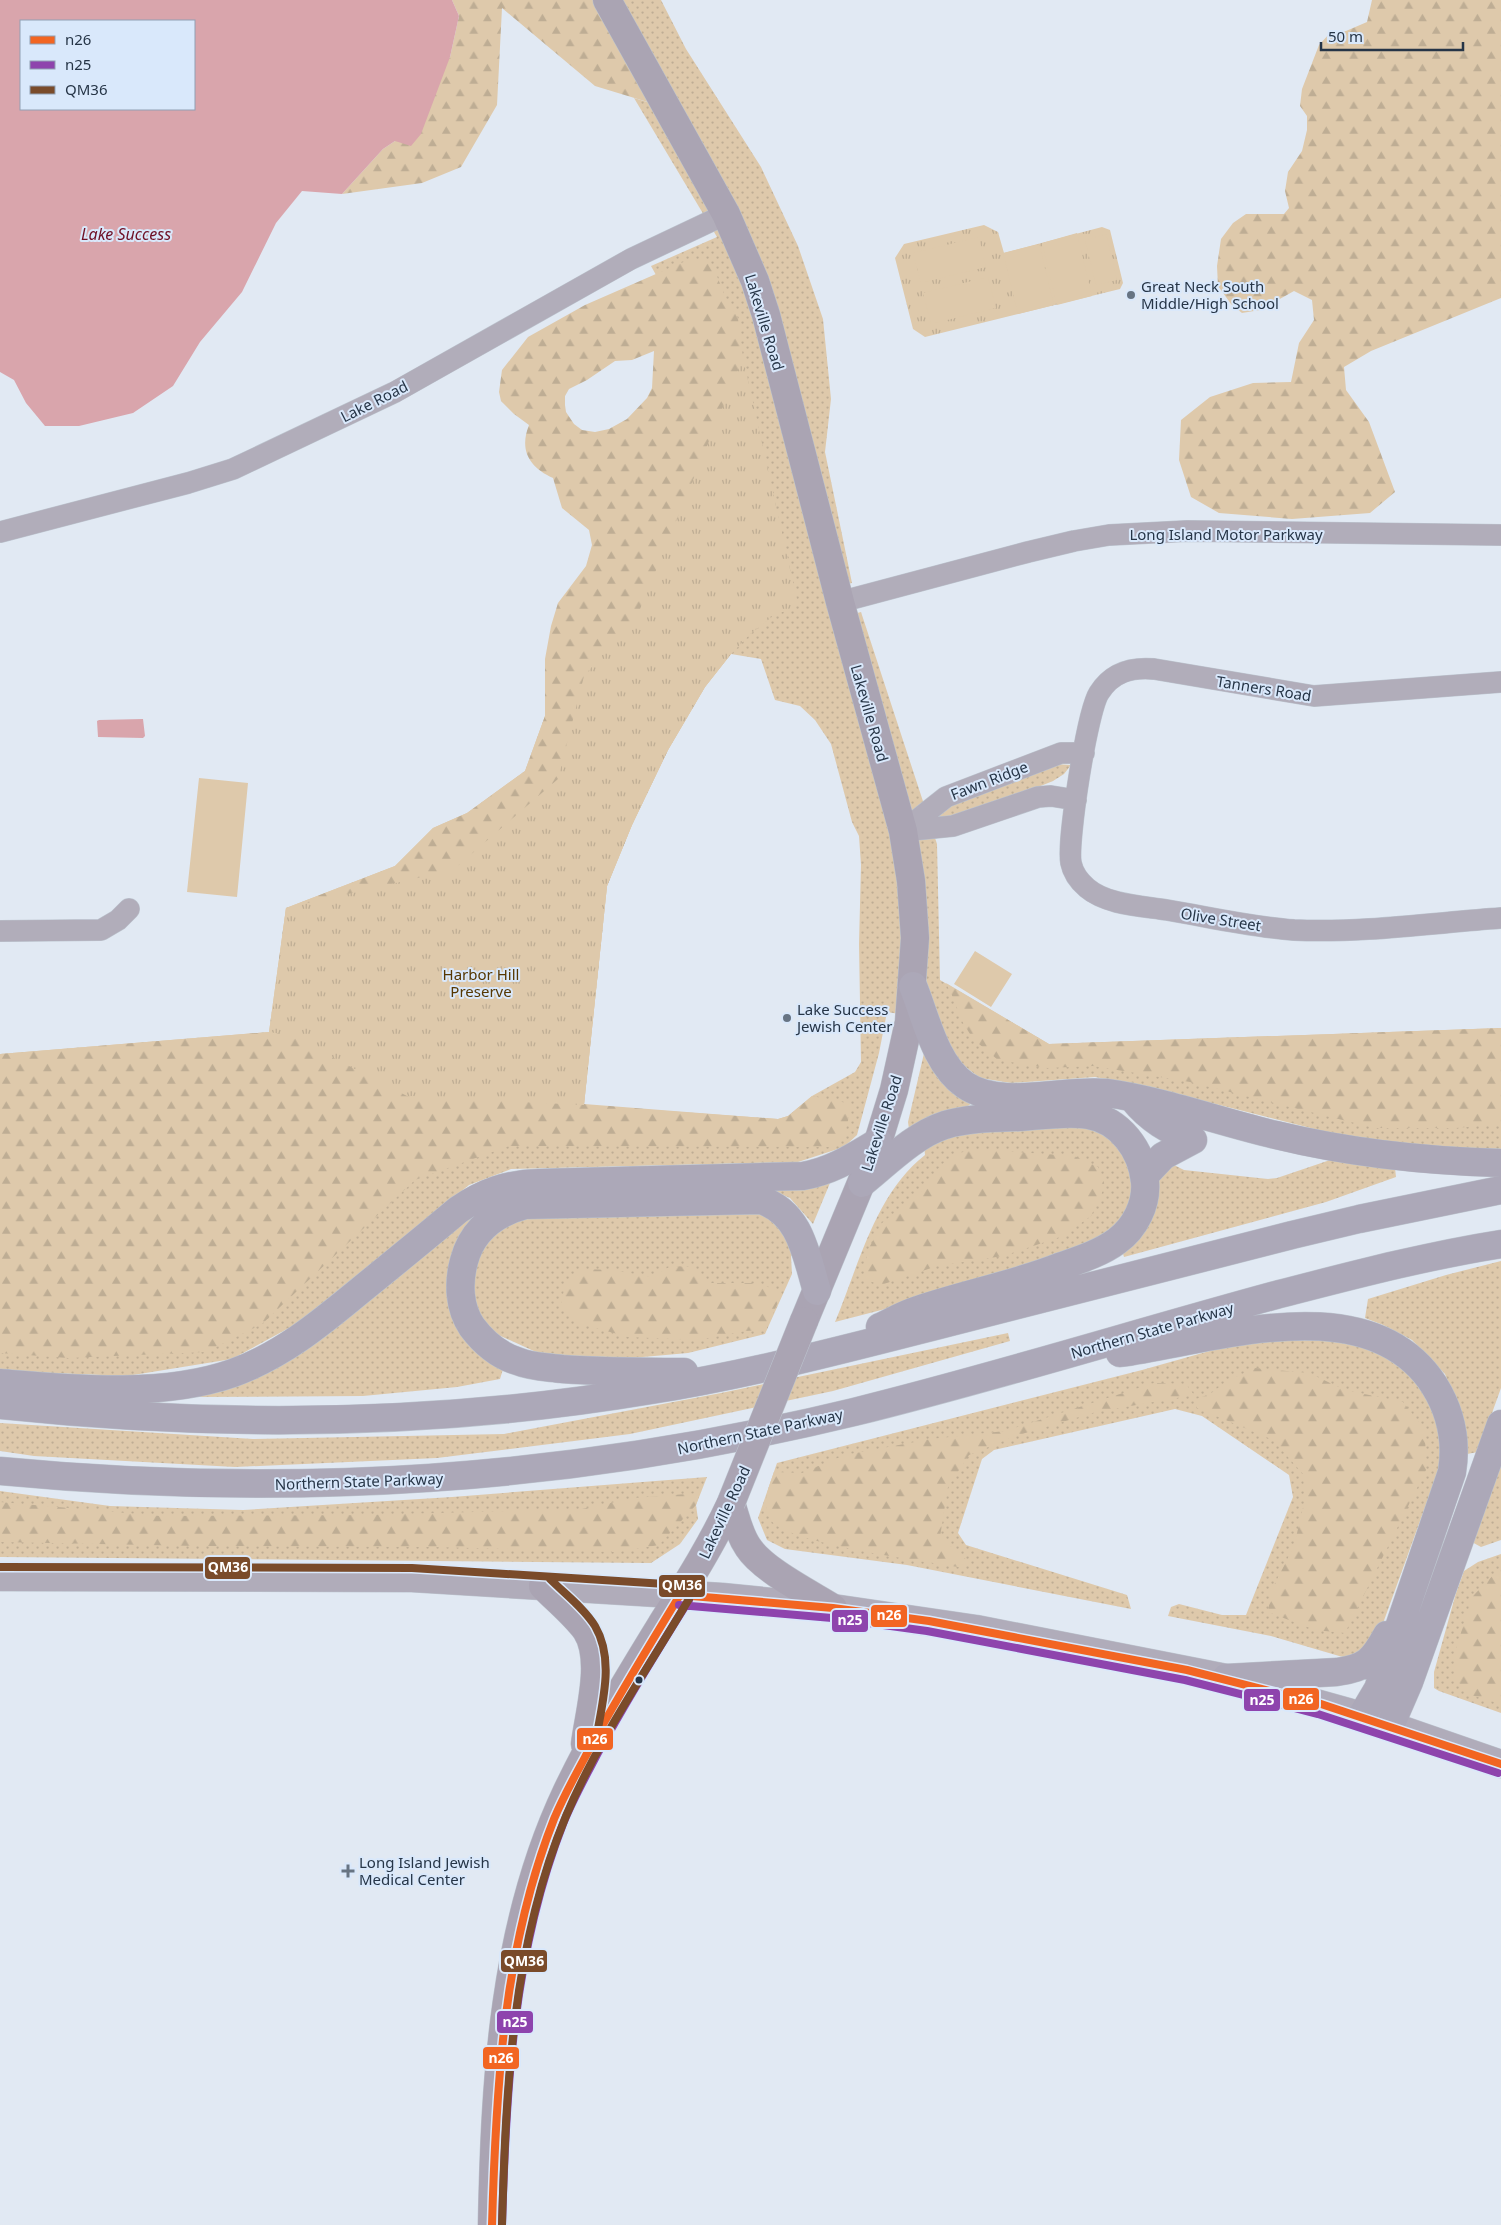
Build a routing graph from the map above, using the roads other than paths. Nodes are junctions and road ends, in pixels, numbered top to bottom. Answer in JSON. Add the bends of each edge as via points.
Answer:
{"nodes":[{"id":1,"x":607,"y":0,"type":"edge"},
{"id":2,"x":726,"y":214,"type":"junction"},
{"id":3,"x":0,"y":532,"type":"edge"},
{"id":4,"x":1501,"y":535,"type":"edge"},
{"id":5,"x":840,"y":602,"type":"junction"},
{"id":6,"x":1501,"y":682,"type":"edge"},
{"id":7,"x":1084,"y":753,"type":"junction"},
{"id":8,"x":1076,"y":800,"type":"junction"},
{"id":9,"x":903,"y":831,"type":"junction"},
{"id":10,"x":129,"y":909,"type":"dead end"},
{"id":11,"x":1501,"y":918,"type":"edge"},
{"id":12,"x":0,"y":931,"type":"edge"},
{"id":13,"x":913,"y":986,"type":"junction"},
{"id":14,"x":1133,"y":1098,"type":"junction"},
{"id":15,"x":878,"y":1142,"type":"junction"},
{"id":16,"x":1501,"y":1163,"type":"edge"},
{"id":17,"x":1144,"y":1176,"type":"junction"},
{"id":18,"x":862,"y":1183,"type":"junction"},
{"id":19,"x":1501,"y":1190,"type":"edge"},
{"id":20,"x":1501,"y":1244,"type":"edge"},
{"id":21,"x":817,"y":1291,"type":"junction"},
{"id":22,"x":821,"y":1355,"type":"junction"},
{"id":23,"x":1024,"y":1366,"type":"junction"},
{"id":24,"x":750,"y":1372,"type":"junction"},
{"id":25,"x":0,"y":1383,"type":"edge"},
{"id":26,"x":0,"y":1405,"type":"edge"},
{"id":27,"x":1501,"y":1424,"type":"edge"},
{"id":28,"x":0,"y":1471,"type":"edge"},
{"id":29,"x":731,"y":1503,"type":"junction"},
{"id":30,"x":0,"y":1577,"type":"edge"},
{"id":31,"x":543,"y":1586,"type":"junction"},
{"id":32,"x":680,"y":1595,"type":"junction"},
{"id":33,"x":1407,"y":1598,"type":"junction"},
{"id":34,"x":833,"y":1608,"type":"junction"},
{"id":35,"x":1226,"y":1678,"type":"junction"},
{"id":36,"x":1362,"y":1716,"type":"junction"},
{"id":37,"x":1390,"y":1726,"type":"junction"},
{"id":38,"x":583,"y":1761,"type":"junction"},
{"id":39,"x":1501,"y":1764,"type":"edge"},
{"id":40,"x":492,"y":2225,"type":"edge"}],
"edges":[{"from":1,"to":2,"type":"main road","name":"Lakeville Road"},
{"from":2,"to":3,"type":"street","name":"Lake Road","via":[[631,260],[394,392],[232,470]]},
{"from":2,"to":5,"type":"main road","name":"Lakeville Road","via":[[766,315]]},
{"from":4,"to":5,"type":"street","name":"Long Island Motor Parkway","via":[[1187,531],[1109,536],[1046,548]]},
{"from":5,"to":9,"type":"main road","name":"Lakeville Road"},
{"from":6,"to":7,"type":"street","name":"Tanners Road","via":[[1314,696],[1154,669],[1131,669],[1112,678],[1098,694]]},
{"from":7,"to":8,"type":"street","name":"Olive Street"},
{"from":7,"to":9,"type":"street","name":"Fawn Ridge","via":[[1061,753],[946,797]]},
{"from":8,"to":9,"type":"street","name":"Fawn Ridge","via":[[1038,797],[953,826]]},
{"from":8,"to":11,"type":"street","name":"Olive Street","via":[[1070,840],[1072,865],[1089,890],[1112,900],[1292,930],[1367,929]]},
{"from":9,"to":13,"type":"main road","name":"Lakeville Road","via":[[914,910]]},
{"from":10,"to":12,"type":"street","via":[[100,930]]},
{"from":13,"to":14,"type":"highway","via":[[944,1061],[956,1077],[972,1089],[997,1096],[1091,1092]]},
{"from":13,"to":15,"type":"main road","name":"Lakeville Road","via":[[902,1056]]},
{"from":14,"to":16,"type":"highway","via":[[1336,1148],[1395,1157]]},
{"from":14,"to":17,"type":"highway","via":[[1155,1121],[1193,1140],[1163,1156]]},
{"from":15,"to":18,"type":"main road","name":"Lakeville Road"},
{"from":15,"to":25,"type":"highway","via":[[834,1168],[803,1176],[508,1185],[483,1194],[458,1210],[288,1347],[232,1373],[152,1388],[71,1388]]},
{"from":17,"to":18,"type":"highway","via":[[1132,1144],[1116,1127],[1098,1118],[1078,1114],[984,1119],[944,1126],[922,1136]]},
{"from":17,"to":22,"type":"highway","via":[[1144,1197],[1137,1218],[1125,1235],[1104,1249],[1016,1282],[916,1310]]},
{"from":18,"to":21,"type":"main road","name":"Lakeville Road"},
{"from":19,"to":22,"type":"highway","via":[[1321,1228]]},
{"from":20,"to":23,"type":"highway","name":"Northern State Parkway","via":[[1324,1283]]},
{"from":21,"to":24,"type":"highway","via":[[802,1241],[792,1221],[779,1208],[761,1200],[525,1205],[493,1219],[470,1245],[461,1276],[461,1298],[466,1316],[484,1342],[509,1358],[538,1366],[588,1371]]},
{"from":21,"to":29,"type":"main road","name":"Lakeville Road","bridge":true},
{"from":22,"to":24,"type":"highway"},
{"from":23,"to":28,"type":"highway","name":"Northern State Parkway","via":[[853,1412],[686,1447],[479,1475],[339,1484],[226,1485],[130,1482]]},
{"from":23,"to":33,"type":"highway","via":[[1296,1327],[1345,1329],[1394,1347],[1422,1370],[1436,1390],[1447,1410],[1454,1442],[1449,1483]]},
{"from":24,"to":26,"type":"highway","via":[[575,1402],[380,1419],[191,1418]]},
{"from":27,"to":37,"type":"highway","via":[[1413,1673]]},
{"from":29,"to":32,"type":"main road","name":"Lakeville Road","via":[[710,1547]]},
{"from":29,"to":34,"type":"main road","via":[[741,1534],[754,1555]]},
{"from":30,"to":31,"type":"main road","via":[[412,1578]]},
{"from":31,"to":32,"type":"main road"},
{"from":31,"to":38,"type":"main road","via":[[580,1622],[594,1648],[596,1664]]},
{"from":32,"to":34,"type":"main road"},
{"from":32,"to":38,"type":"main road","name":"Lakeville Road"},
{"from":33,"to":35,"type":"highway","via":[[1378,1652],[1362,1666],[1336,1672]]},
{"from":33,"to":36,"type":"highway","via":[[1378,1688]]},
{"from":34,"to":35,"type":"main road","via":[[976,1628]]},
{"from":35,"to":36,"type":"main road"},
{"from":36,"to":37,"type":"main road"},
{"from":37,"to":39,"type":"main road"},
{"from":38,"to":40,"type":"main road","name":"Lakeville Road","via":[[550,1829],[523,1913],[510,1974],[498,2069]]}]}
